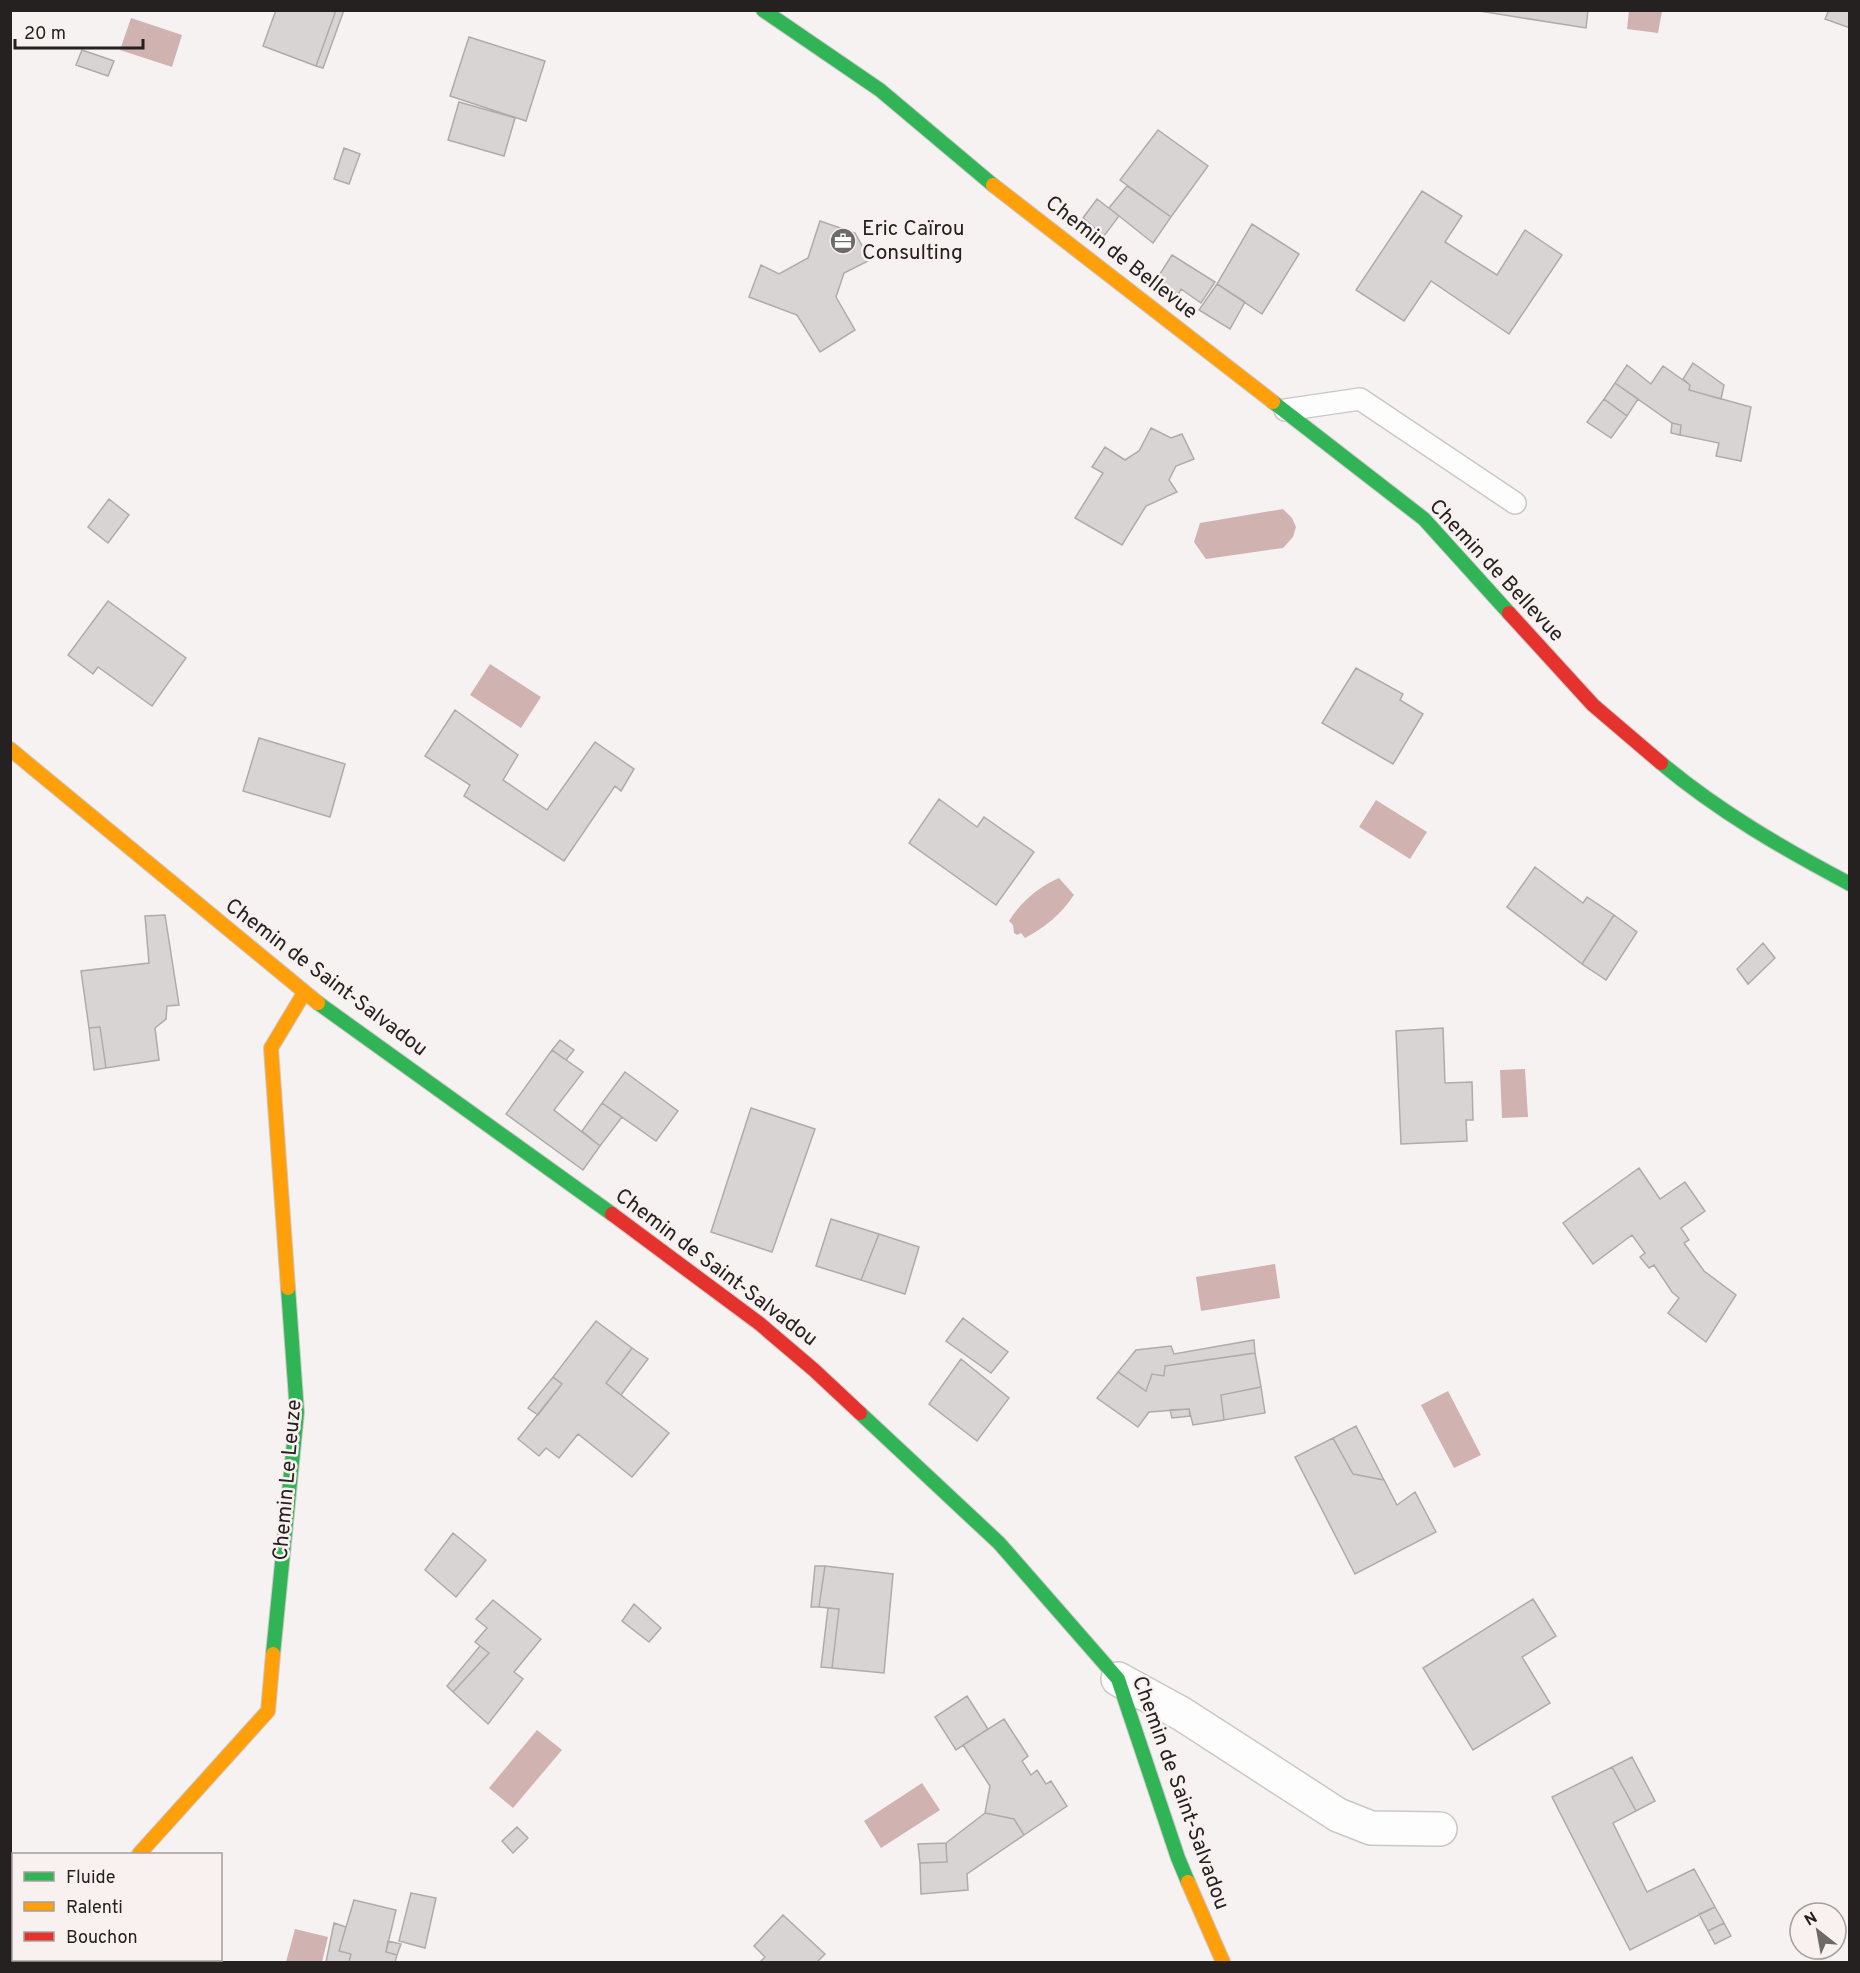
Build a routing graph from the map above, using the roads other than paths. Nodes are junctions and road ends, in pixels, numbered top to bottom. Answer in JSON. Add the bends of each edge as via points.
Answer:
{"nodes":[{"id":1,"x":763,"y":10,"type":"edge"},
{"id":2,"x":1285,"y":410,"type":"junction"},
{"id":3,"x":1515,"y":503,"type":"dead end"},
{"id":4,"x":10,"y":749,"type":"edge"},
{"id":5,"x":1850,"y":885,"type":"edge"},
{"id":6,"x":304,"y":993,"type":"junction"},
{"id":7,"x":1119,"y":1679,"type":"junction"},
{"id":8,"x":1440,"y":1829,"type":"dead end"},
{"id":9,"x":140,"y":1853,"type":"edge"},
{"id":10,"x":1223,"y":1962,"type":"edge"}],
"edges":[{"from":1,"to":2,"type":"street","name":"Chemin de Bellevue","via":[[880,90],[1000,191]]},
{"from":2,"to":3,"type":"lane","via":[[1360,399]]},
{"from":2,"to":5,"type":"street","name":"Chemin de Bellevue","via":[[1424,519],[1593,705],[1693,790]]},
{"from":4,"to":6,"type":"street","name":"Chemin de Saint-Salvadou"},
{"from":6,"to":7,"type":"street","name":"Chemin de Saint-Salvadou","via":[[760,1324],[999,1543]]},
{"from":6,"to":9,"type":"street","name":"Chemin Le Leuze","via":[[271,1048],[297,1412],[268,1711]]},
{"from":7,"to":8,"type":"street","via":[[1182,1714],[1338,1815],[1371,1828]]},
{"from":7,"to":10,"type":"street","name":"Chemin de Saint-Salvadou","via":[[1178,1858]]}]}
